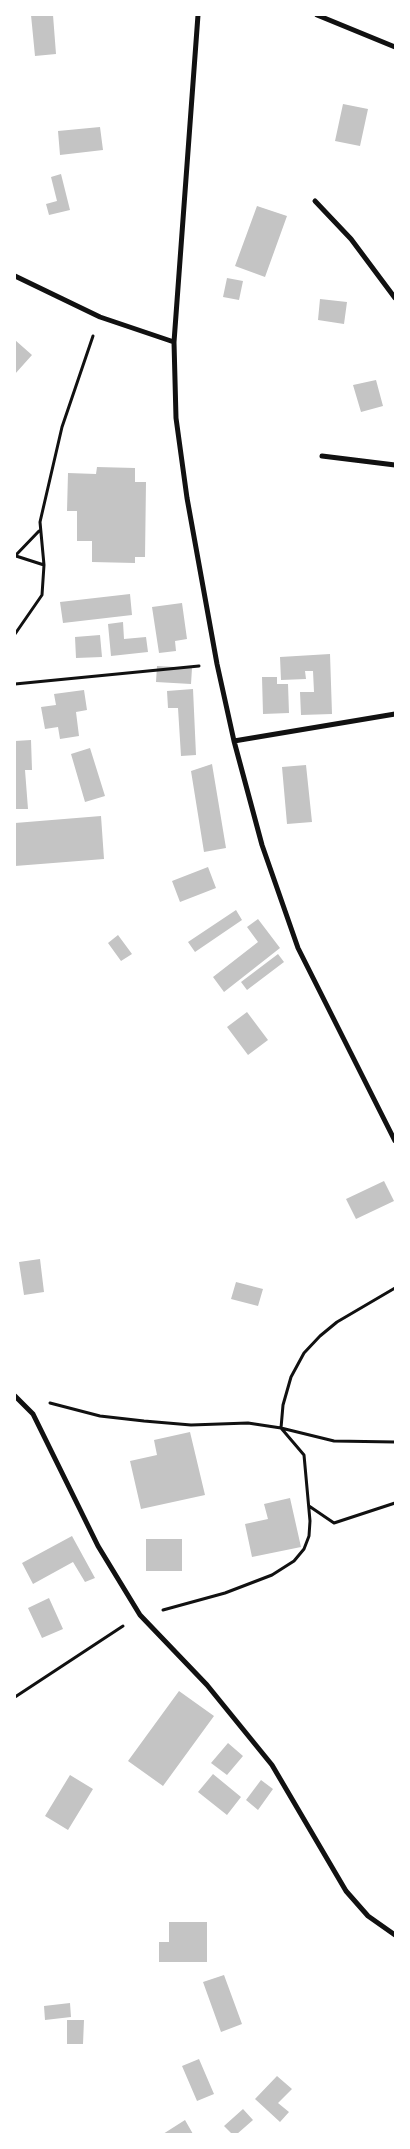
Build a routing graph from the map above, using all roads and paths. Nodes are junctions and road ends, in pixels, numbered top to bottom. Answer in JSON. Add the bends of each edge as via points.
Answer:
{"nodes":[{"id":1,"x":198,"y":15,"type":"edge"},
{"id":2,"x":317,"y":15,"type":"edge"},
{"id":3,"x":395,"y":47,"type":"edge"},
{"id":4,"x":315,"y":201,"type":"dead end"},
{"id":5,"x":15,"y":276,"type":"edge"},
{"id":6,"x":395,"y":298,"type":"edge"},
{"id":7,"x":100,"y":317,"type":"junction"},
{"id":8,"x":174,"y":342,"type":"junction"},
{"id":9,"x":322,"y":456,"type":"dead end"},
{"id":10,"x":395,"y":465,"type":"edge"},
{"id":11,"x":39,"y":531,"type":"junction"},
{"id":12,"x":15,"y":556,"type":"edge"},
{"id":13,"x":44,"y":566,"type":"junction"},
{"id":14,"x":15,"y":634,"type":"edge"},
{"id":15,"x":217,"y":664,"type":"junction"},
{"id":16,"x":15,"y":684,"type":"edge"},
{"id":17,"x":395,"y":714,"type":"edge"},
{"id":18,"x":234,"y":741,"type":"junction"},
{"id":19,"x":395,"y":1142,"type":"edge"},
{"id":20,"x":395,"y":1288,"type":"edge"},
{"id":21,"x":15,"y":1396,"type":"edge"},
{"id":22,"x":45,"y":1401,"type":"dead end"},
{"id":23,"x":281,"y":1428,"type":"junction"},
{"id":24,"x":395,"y":1442,"type":"edge"},
{"id":25,"x":395,"y":1503,"type":"edge"},
{"id":26,"x":309,"y":1506,"type":"junction"},
{"id":27,"x":140,"y":1615,"type":"junction"},
{"id":28,"x":15,"y":1697,"type":"edge"},
{"id":29,"x":395,"y":1935,"type":"edge"}],
"edges":[{"from":1,"to":8,"type":"street"},
{"from":2,"to":3,"type":"street"},
{"from":4,"to":6,"type":"street","via":[[351,239]]},
{"from":5,"to":7,"type":"street"},
{"from":7,"to":8,"type":"street"},
{"from":7,"to":11,"type":"path","via":[[62,426]]},
{"from":8,"to":15,"type":"street","via":[[176,418]]},
{"from":9,"to":10,"type":"street"},
{"from":11,"to":12,"type":"path"},
{"from":11,"to":13,"type":"path"},
{"from":12,"to":13,"type":"path"},
{"from":13,"to":14,"type":"path","via":[[42,594]]},
{"from":15,"to":16,"type":"path"},
{"from":15,"to":18,"type":"street"},
{"from":17,"to":18,"type":"street"},
{"from":18,"to":19,"type":"street","via":[[262,845],[298,948]]},
{"from":20,"to":23,"type":"path","via":[[337,1322],[304,1353],[291,1376],[283,1404]]},
{"from":21,"to":27,"type":"street","via":[[33,1414],[98,1546]]},
{"from":22,"to":23,"type":"path","via":[[100,1416],[191,1425],[248,1423]]},
{"from":23,"to":24,"type":"path","via":[[334,1441]]},
{"from":23,"to":26,"type":"path","via":[[304,1455]]},
{"from":25,"to":26,"type":"path","via":[[334,1523]]},
{"from":26,"to":27,"type":"path","via":[[309,1536],[294,1561],[272,1575],[225,1593]]},
{"from":27,"to":28,"type":"path"},
{"from":27,"to":29,"type":"street","via":[[207,1685],[272,1765],[346,1891],[368,1916]]}]}
